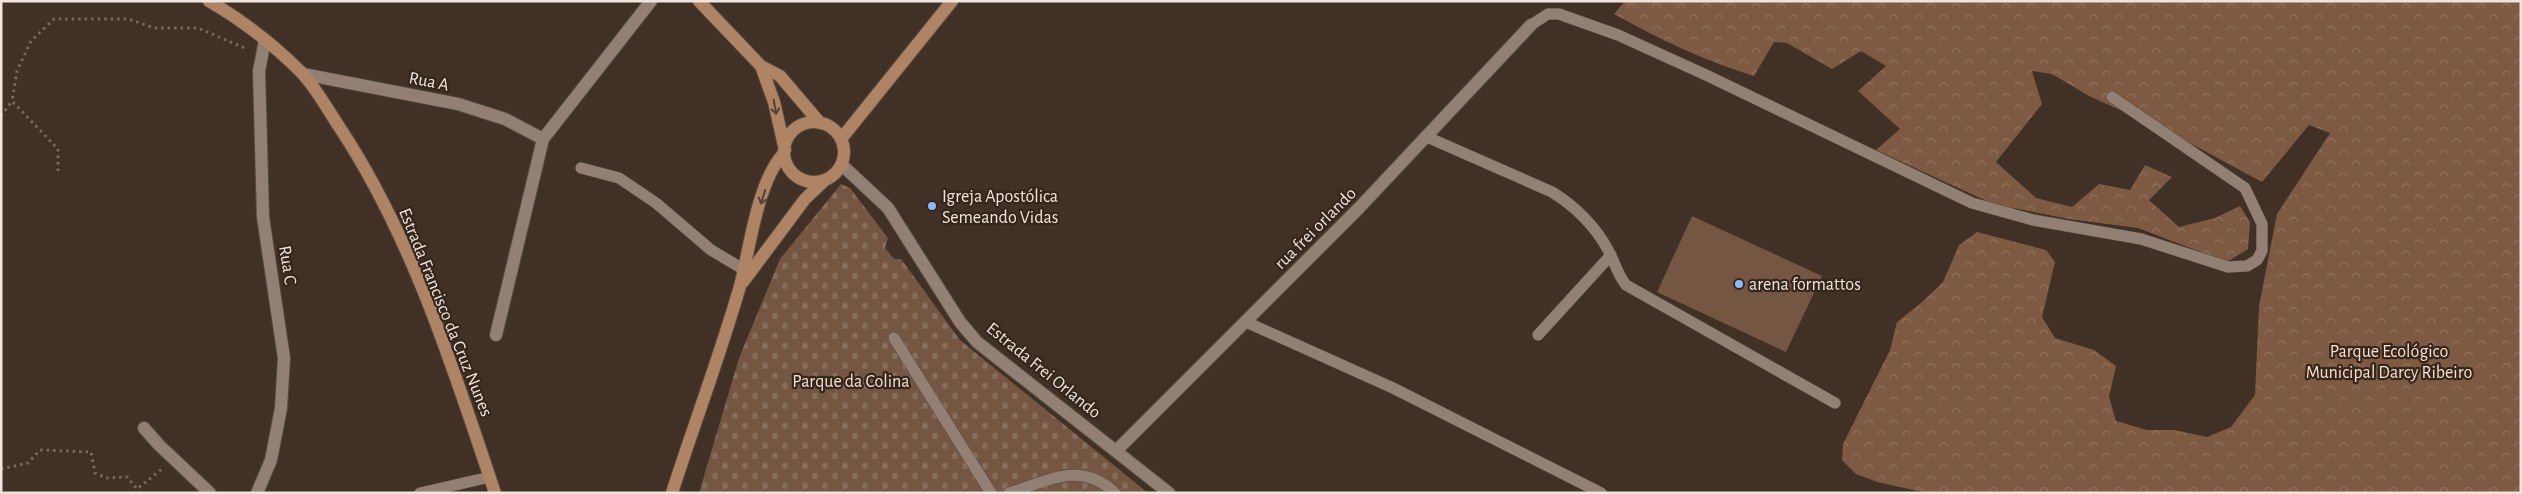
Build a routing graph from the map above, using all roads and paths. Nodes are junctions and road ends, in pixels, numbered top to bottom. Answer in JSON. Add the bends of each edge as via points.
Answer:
{"nodes":[{"id":1,"x":208,"y":1,"type":"edge"},
{"id":2,"x":651,"y":1,"type":"edge"},
{"id":3,"x":699,"y":1,"type":"edge"},
{"id":4,"x":952,"y":1,"type":"edge"},
{"id":5,"x":1530,"y":25,"type":"joint"},
{"id":6,"x":265,"y":40,"type":"junction"},
{"id":7,"x":261,"y":55,"type":"junction"},
{"id":8,"x":761,"y":66,"type":"junction"},
{"id":9,"x":302,"y":74,"type":"junction"},
{"id":10,"x":2112,"y":97,"type":"dead end"},
{"id":11,"x":12,"y":101,"type":"junction"},
{"id":12,"x":1,"y":116,"type":"edge"},
{"id":13,"x":820,"y":123,"type":"junction"},
{"id":14,"x":837,"y":134,"type":"junction"},
{"id":15,"x":1428,"y":137,"type":"junction"},
{"id":16,"x":543,"y":139,"type":"junction"},
{"id":17,"x":784,"y":152,"type":"junction"},
{"id":18,"x":842,"y":165,"type":"junction"},
{"id":19,"x":581,"y":168,"type":"dead end"},
{"id":20,"x":58,"y":171,"type":"dead end"},
{"id":21,"x":824,"y":181,"type":"junction"},
{"id":22,"x":1611,"y":255,"type":"junction"},
{"id":23,"x":743,"y":269,"type":"junction"},
{"id":24,"x":740,"y":286,"type":"junction"},
{"id":25,"x":1246,"y":322,"type":"junction"},
{"id":26,"x":496,"y":335,"type":"dead end"},
{"id":27,"x":1538,"y":335,"type":"dead end"},
{"id":28,"x":894,"y":338,"type":"dead end"},
{"id":29,"x":1835,"y":403,"type":"dead end"},
{"id":30,"x":144,"y":428,"type":"dead end"},
{"id":31,"x":1117,"y":450,"type":"junction"},
{"id":32,"x":176,"y":459,"type":"junction"},
{"id":33,"x":1,"y":469,"type":"edge"},
{"id":34,"x":490,"y":477,"type":"junction"},
{"id":35,"x":210,"y":493,"type":"edge"},
{"id":36,"x":257,"y":493,"type":"edge"},
{"id":37,"x":420,"y":493,"type":"edge"},
{"id":38,"x":495,"y":493,"type":"edge"},
{"id":39,"x":672,"y":493,"type":"edge"},
{"id":40,"x":991,"y":493,"type":"edge"},
{"id":41,"x":1009,"y":493,"type":"edge"},
{"id":42,"x":1115,"y":493,"type":"edge"},
{"id":43,"x":1169,"y":493,"type":"edge"},
{"id":44,"x":1601,"y":493,"type":"edge"}],
"edges":[{"from":1,"to":6,"type":"street","name":"Estrada Francisco da Cruz Nunes"},
{"from":2,"to":16,"type":"street"},
{"from":3,"to":8,"type":"street"},
{"from":4,"to":14,"type":"street","via":[[859,115]]},
{"from":5,"to":10,"type":"lane","via":[[1548,14],[1559,14],[1618,35],[1972,204],[2033,220],[2141,239],[2228,267],[2247,266],[2257,260],[2262,251],[2262,224],[2245,188]]},
{"from":5,"to":15,"type":"street","name":"rua frei orlando"},
{"from":6,"to":7,"type":"street","name":"Rua C"},
{"from":6,"to":9,"type":"street","name":"Estrada Francisco da Cruz Nunes"},
{"from":7,"to":11,"type":"path","via":[[198,28],[154,28],[129,19],[54,19],[30,41],[17,71]]},
{"from":7,"to":36,"type":"street","name":"Rua C","via":[[263,217],[284,358],[281,408],[271,460]]},
{"from":8,"to":13,"type":"street","via":[[780,76]]},
{"from":8,"to":17,"type":"street","one_way":true,"via":[[774,102]]},
{"from":9,"to":16,"type":"street","name":"Rua A","via":[[458,104],[506,119]]},
{"from":9,"to":34,"type":"street","name":"Estrada Francisco da Cruz Nunes","via":[[367,170],[404,246]]},
{"from":11,"to":12,"type":"path"},
{"from":11,"to":20,"type":"path","via":[[58,149]]},
{"from":13,"to":14,"type":"street"},
{"from":13,"to":17,"type":"street","via":[[808,123],[796,129],[788,138]]},
{"from":14,"to":18,"type":"street","via":[[844,151]]},
{"from":15,"to":22,"type":"lane","via":[[1570,203]]},
{"from":15,"to":25,"type":"street","name":"rua frei orlando"},
{"from":16,"to":26,"type":"street"},
{"from":17,"to":21,"type":"street","via":[[788,167],[797,177],[811,182]]},
{"from":17,"to":23,"type":"street","one_way":true,"via":[[769,180],[751,232]]},
{"from":18,"to":21,"type":"street"},
{"from":18,"to":31,"type":"street","name":"Estrada Frei Orlando","via":[[888,208],[960,322],[977,342]]},
{"from":19,"to":23,"type":"lane","via":[[619,178],[656,203],[711,250]]},
{"from":21,"to":24,"type":"street","via":[[805,199]]},
{"from":22,"to":27,"type":"lane"},
{"from":22,"to":29,"type":"lane","via":[[1618,276],[1639,294]]},
{"from":23,"to":24,"type":"street"},
{"from":24,"to":39,"type":"street"},
{"from":25,"to":31,"type":"street","name":"rua frei orlando"},
{"from":25,"to":44,"type":"lane","via":[[1393,388]]},
{"from":28,"to":40,"type":"lane"},
{"from":30,"to":32,"type":"street"},
{"from":31,"to":43,"type":"street","name":"Estrada Frei Orlando"},
{"from":32,"to":33,"type":"path","via":[[137,489],[126,477],[106,478],[95,473],[91,452],[40,450],[28,463]]},
{"from":32,"to":35,"type":"street"},
{"from":34,"to":37,"type":"lane"},
{"from":34,"to":38,"type":"street","name":"Estrada Francisco da Cruz Nunes"},
{"from":41,"to":42,"type":"lane","via":[[1067,475],[1081,474],[1103,482]]}]}
